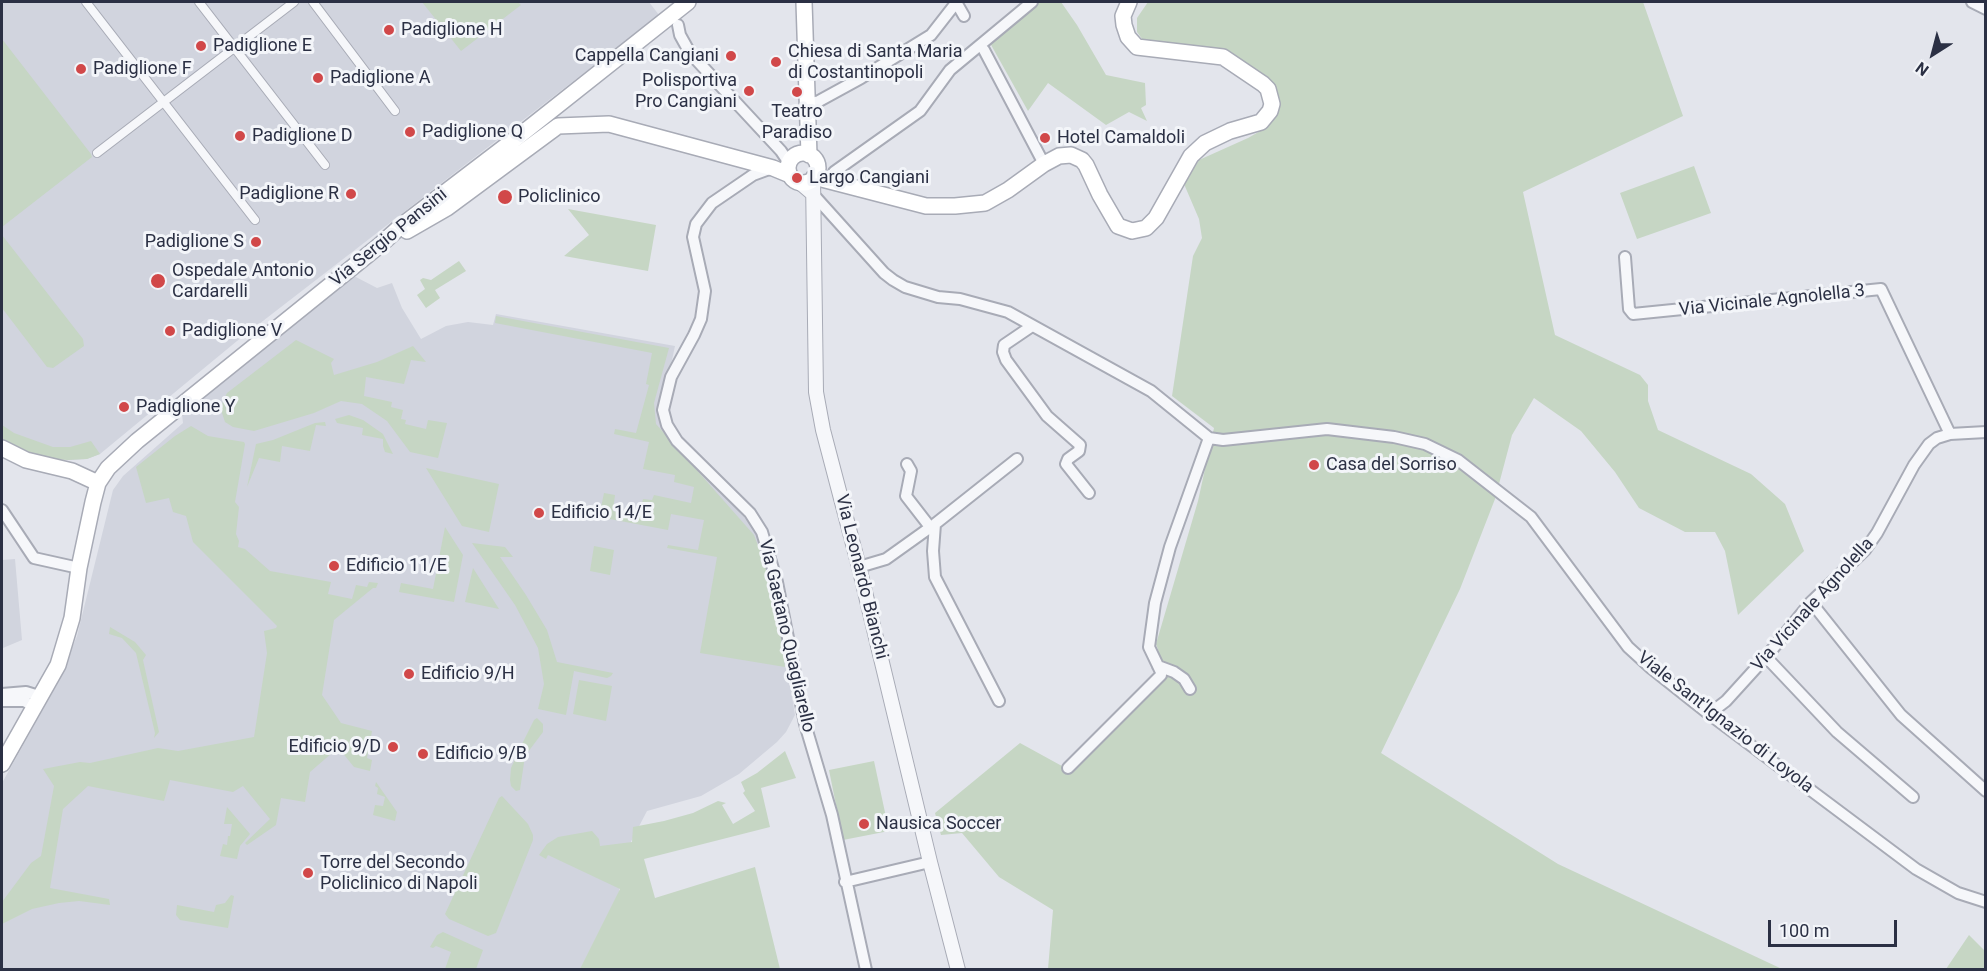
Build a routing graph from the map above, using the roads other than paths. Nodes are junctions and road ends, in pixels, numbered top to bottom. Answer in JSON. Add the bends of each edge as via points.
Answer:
{"nodes":[{"id":1,"x":86,"y":2,"type":"edge"},
{"id":2,"x":199,"y":2,"type":"edge"},
{"id":3,"x":294,"y":2,"type":"edge"},
{"id":4,"x":314,"y":2,"type":"edge"},
{"id":5,"x":688,"y":2,"type":"edge"},
{"id":6,"x":804,"y":2,"type":"edge"},
{"id":7,"x":956,"y":2,"type":"edge"},
{"id":8,"x":1032,"y":2,"type":"edge"},
{"id":9,"x":1129,"y":2,"type":"edge"},
{"id":10,"x":1972,"y":2,"type":"edge"},
{"id":11,"x":1986,"y":9,"type":"edge"},
{"id":12,"x":964,"y":16,"type":"dead end"},
{"id":13,"x":678,"y":25,"type":"dead end"},
{"id":14,"x":234,"y":46,"type":"junction"},
{"id":15,"x":984,"y":50,"type":"dead end"},
{"id":16,"x":164,"y":101,"type":"junction"},
{"id":17,"x":808,"y":104,"type":"junction"},
{"id":18,"x":395,"y":111,"type":"dead end"},
{"id":19,"x":97,"y":153,"type":"dead end"},
{"id":20,"x":1044,"y":164,"type":"junction"},
{"id":21,"x":325,"y":165,"type":"dead end"},
{"id":22,"x":772,"y":168,"type":"junction"},
{"id":23,"x":805,"y":174,"type":"junction"},
{"id":24,"x":835,"y":177,"type":"junction"},
{"id":25,"x":255,"y":220,"type":"dead end"},
{"id":26,"x":380,"y":245,"type":"junction"},
{"id":27,"x":1625,"y":258,"type":"dead end"},
{"id":28,"x":1032,"y":326,"type":"junction"},
{"id":29,"x":1986,"y":432,"type":"edge"},
{"id":30,"x":1950,"y":434,"type":"junction"},
{"id":31,"x":1209,"y":438,"type":"junction"},
{"id":32,"x":2,"y":448,"type":"edge"},
{"id":33,"x":1017,"y":459,"type":"dead end"},
{"id":34,"x":907,"y":464,"type":"dead end"},
{"id":35,"x":98,"y":483,"type":"junction"},
{"id":36,"x":1089,"y":493,"type":"dead end"},
{"id":37,"x":2,"y":512,"type":"edge"},
{"id":38,"x":932,"y":526,"type":"junction"},
{"id":39,"x":860,"y":567,"type":"junction"},
{"id":40,"x":79,"y":569,"type":"junction"},
{"id":41,"x":1811,"y":602,"type":"junction"},
{"id":42,"x":1766,"y":657,"type":"junction"},
{"id":43,"x":1158,"y":666,"type":"junction"},
{"id":44,"x":1190,"y":689,"type":"dead end"},
{"id":45,"x":2,"y":694,"type":"edge"},
{"id":46,"x":2,"y":701,"type":"edge"},
{"id":47,"x":36,"y":701,"type":"junction"},
{"id":48,"x":999,"y":701,"type":"dead end"},
{"id":49,"x":1709,"y":714,"type":"junction"},
{"id":50,"x":2,"y":764,"type":"edge"},
{"id":51,"x":1068,"y":768,"type":"dead end"},
{"id":52,"x":1986,"y":791,"type":"edge"},
{"id":53,"x":1913,"y":797,"type":"dead end"},
{"id":54,"x":930,"y":862,"type":"junction"},
{"id":55,"x":845,"y":882,"type":"junction"},
{"id":56,"x":1986,"y":902,"type":"edge"},
{"id":57,"x":866,"y":969,"type":"edge"},
{"id":58,"x":958,"y":969,"type":"edge"}],
"edges":[{"from":1,"to":16,"type":"street"},
{"from":2,"to":14,"type":"street"},
{"from":3,"to":14,"type":"street"},
{"from":4,"to":18,"type":"street"},
{"from":5,"to":26,"type":"main road","name":"Via Sergio Pansini"},
{"from":6,"to":17,"type":"main road"},
{"from":7,"to":12,"type":"street"},
{"from":7,"to":17,"type":"street","via":[[931,35],[861,78]]},
{"from":8,"to":24,"type":"street","via":[[950,70],[920,111]]},
{"from":9,"to":20,"type":"main road","via":[[1124,25],[1128,38],[1137,47],[1223,57],[1268,89],[1270,111],[1261,122],[1205,143],[1191,156],[1156,218],[1139,231],[1125,230],[1114,220],[1082,160],[1065,154]]},
{"from":10,"to":11,"type":"street"},
{"from":13,"to":23,"type":"street","via":[[690,52]]},
{"from":14,"to":16,"type":"street"},
{"from":14,"to":21,"type":"street"},
{"from":15,"to":20,"type":"street"},
{"from":16,"to":19,"type":"street"},
{"from":16,"to":25,"type":"street"},
{"from":17,"to":23,"type":"main road"},
{"from":20,"to":24,"type":"main road","via":[[985,203],[955,206],[926,206]]},
{"from":22,"to":23,"type":"main road"},
{"from":22,"to":26,"type":"main road","via":[[609,124],[558,126],[447,208]]},
{"from":22,"to":55,"type":"street","name":"Via Gaetano Quagliarello","via":[[712,203],[696,224],[693,237],[705,291],[701,319],[670,377],[663,410],[677,441],[750,513],[762,532],[777,582],[795,680],[832,815]]},
{"from":23,"to":24,"type":"main road"},
{"from":23,"to":28,"type":"street","via":[[893,280],[938,297],[1008,312]]},
{"from":23,"to":39,"type":"street","name":"Via Leonardo Bianchi","via":[[816,392]]},
{"from":26,"to":35,"type":"main road","name":"Via Sergio Pansini","via":[[137,441]]},
{"from":27,"to":30,"type":"street","name":"Via Vicinale Agnolella 3","via":[[1629,309],[1633,314],[1881,289]]},
{"from":28,"to":31,"type":"street","via":[[1151,391]]},
{"from":28,"to":36,"type":"street","via":[[1004,345],[1003,354],[1047,416],[1080,445],[1066,464]]},
{"from":29,"to":30,"type":"street","name":"Via Vicinale Agnolella"},
{"from":30,"to":41,"type":"street","name":"Via Vicinale Agnolella","via":[[1929,444],[1865,550]]},
{"from":31,"to":43,"type":"street","via":[[1170,547],[1155,603],[1149,647]]},
{"from":31,"to":49,"type":"street","name":"Viale Sant'Ignazio di Loyola","via":[[1223,440],[1327,429],[1425,444],[1458,460],[1531,517],[1629,647]]},
{"from":32,"to":35,"type":"main road","via":[[26,460],[72,471]]},
{"from":33,"to":38,"type":"street"},
{"from":34,"to":38,"type":"street","via":[[911,471],[906,496]]},
{"from":35,"to":40,"type":"main road"},
{"from":37,"to":40,"type":"street","via":[[34,558]]},
{"from":38,"to":39,"type":"street","via":[[886,559]]},
{"from":38,"to":48,"type":"street","via":[[935,578]]},
{"from":39,"to":54,"type":"street","name":"Via Leonardo Bianchi"},
{"from":40,"to":47,"type":"main road","via":[[72,618],[58,664]]},
{"from":41,"to":42,"type":"street","name":"Via Vicinale Agnolella"},
{"from":41,"to":52,"type":"street","via":[[1901,715]]},
{"from":42,"to":49,"type":"street","name":"Via Vicinale Agnolella"},
{"from":42,"to":53,"type":"street","via":[[1837,732]]},
{"from":43,"to":44,"type":"street","via":[[1184,679]]},
{"from":43,"to":51,"type":"street","via":[[1161,675]]},
{"from":45,"to":47,"type":"street","via":[[26,692]]},
{"from":46,"to":47,"type":"street"},
{"from":47,"to":50,"type":"main road"},
{"from":49,"to":56,"type":"street","name":"Viale Sant'Ignazio di Loyola","via":[[1916,869]]},
{"from":54,"to":55,"type":"street"},
{"from":54,"to":58,"type":"street","name":"Via Leonardo Bianchi"},
{"from":55,"to":57,"type":"street","name":"Via Gaetano Quagliarello"}]}
